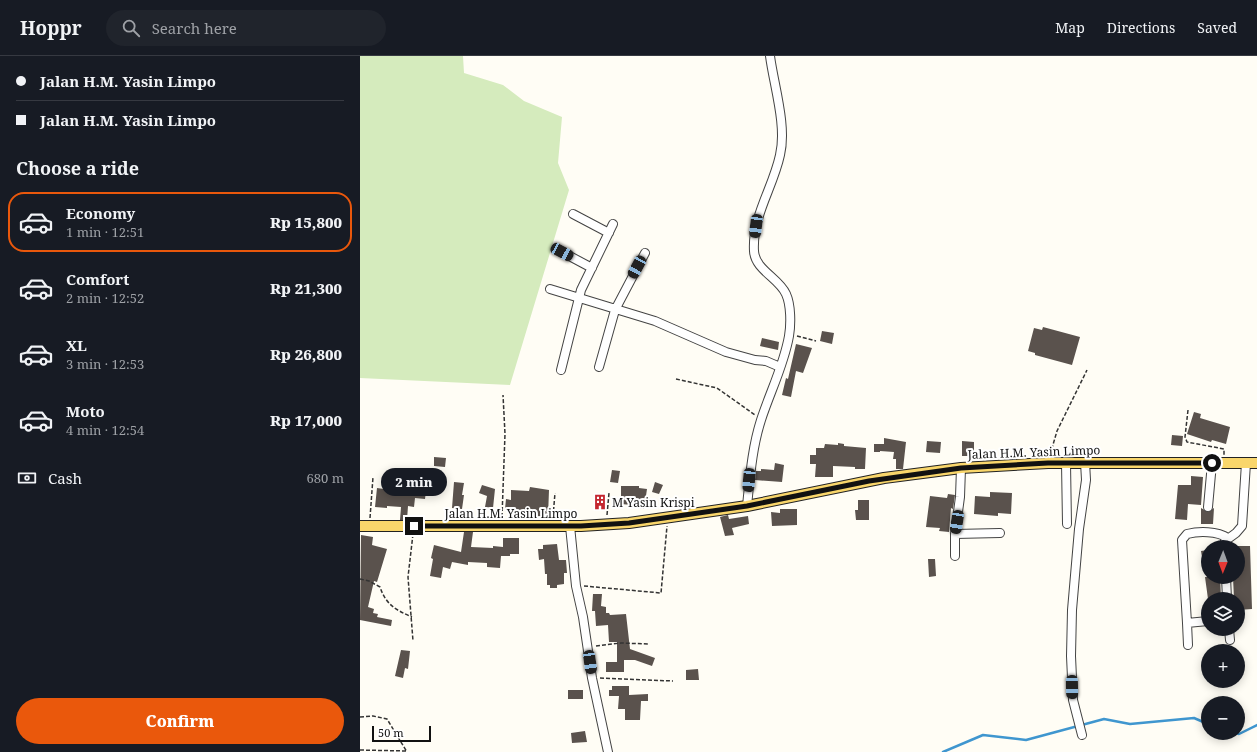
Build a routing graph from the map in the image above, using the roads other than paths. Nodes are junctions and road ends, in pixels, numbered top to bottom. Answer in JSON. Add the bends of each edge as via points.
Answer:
{"nodes":[{"id":1,"x":770,"y":56,"type":"edge"},
{"id":2,"x":572,"y":214,"type":"dead end"},
{"id":3,"x":613,"y":224,"type":"dead end"},
{"id":4,"x":609,"y":234,"type":"junction"},
{"id":5,"x":562,"y":252,"type":"dead end"},
{"id":6,"x":645,"y":253,"type":"dead end"},
{"id":7,"x":592,"y":268,"type":"junction"},
{"id":8,"x":550,"y":289,"type":"dead end"},
{"id":9,"x":579,"y":297,"type":"junction"},
{"id":10,"x":615,"y":310,"type":"junction"},
{"id":11,"x":599,"y":366,"type":"dead end"},
{"id":12,"x":780,"y":367,"type":"junction"},
{"id":13,"x":561,"y":370,"type":"dead end"},
{"id":14,"x":1085,"y":462,"type":"junction"},
{"id":15,"x":1246,"y":462,"type":"junction"},
{"id":16,"x":1066,"y":463,"type":"junction"},
{"id":17,"x":1217,"y":463,"type":"junction"},
{"id":18,"x":1257,"y":463,"type":"edge"},
{"id":19,"x":961,"y":468,"type":"junction"},
{"id":20,"x":747,"y":506,"type":"junction"},
{"id":21,"x":1208,"y":507,"type":"dead end"},
{"id":22,"x":1067,"y":524,"type":"dead end"},
{"id":23,"x":365,"y":526,"type":"edge"},
{"id":24,"x":570,"y":526,"type":"junction"},
{"id":25,"x":1000,"y":533,"type":"dead end"},
{"id":26,"x":955,"y":534,"type":"junction"},
{"id":27,"x":1228,"y":538,"type":"joint"},
{"id":28,"x":955,"y":556,"type":"dead end"},
{"id":29,"x":1201,"y":622,"type":"edge"},
{"id":30,"x":1187,"y":623,"type":"junction"},
{"id":31,"x":1230,"y":636,"type":"edge"},
{"id":32,"x":1230,"y":640,"type":"dead end"},
{"id":33,"x":1188,"y":645,"type":"dead end"},
{"id":34,"x":1082,"y":736,"type":"dead end"},
{"id":35,"x":608,"y":752,"type":"edge"}],
"edges":[{"from":1,"to":12,"type":"street","via":[[782,126],[781,150],[756,226],[754,256],[759,265],[779,283],[788,301],[789,335]]},
{"from":2,"to":4,"type":"street"},
{"from":3,"to":4,"type":"street"},
{"from":4,"to":7,"type":"street"},
{"from":5,"to":7,"type":"street"},
{"from":6,"to":10,"type":"street"},
{"from":7,"to":9,"type":"street"},
{"from":8,"to":9,"type":"street"},
{"from":9,"to":10,"type":"street"},
{"from":9,"to":13,"type":"street"},
{"from":10,"to":11,"type":"street"},
{"from":10,"to":12,"type":"street","via":[[655,321],[726,352],[755,360],[766,360]]},
{"from":12,"to":20,"type":"street","via":[[755,443]]},
{"from":14,"to":16,"type":"main road","name":"Jalan H.M. Yasin Limpo"},
{"from":14,"to":17,"type":"main road","name":"Jalan H.M. Yasin Limpo"},
{"from":14,"to":34,"type":"street","via":[[1086,480],[1072,610],[1071,656],[1072,700]]},
{"from":15,"to":17,"type":"main road","name":"Jalan H.M. Yasin Limpo"},
{"from":15,"to":18,"type":"main road","name":"Jalan H.M. Yasin Limpo"},
{"from":15,"to":27,"type":"street","via":[[1242,526]]},
{"from":16,"to":19,"type":"main road","name":"Jalan H.M. Yasin Limpo"},
{"from":16,"to":22,"type":"street"},
{"from":17,"to":21,"type":"street"},
{"from":19,"to":20,"type":"main road","name":"Jalan H.M. Yasin Limpo","via":[[876,479]]},
{"from":19,"to":26,"type":"street"},
{"from":20,"to":24,"type":"main road","name":"Jalan H.M. Yasin Limpo","via":[[668,518]]},
{"from":23,"to":24,"type":"main road","name":"Jalan H.M. Yasin Limpo"},
{"from":24,"to":35,"type":"street","via":[[576,586]]},
{"from":25,"to":26,"type":"street"},
{"from":26,"to":28,"type":"street"},
{"from":27,"to":30,"type":"street","via":[[1217,533],[1199,533],[1187,534],[1182,540]]},
{"from":29,"to":30,"type":"street"},
{"from":30,"to":33,"type":"street"},
{"from":31,"to":32,"type":"street"}]}
